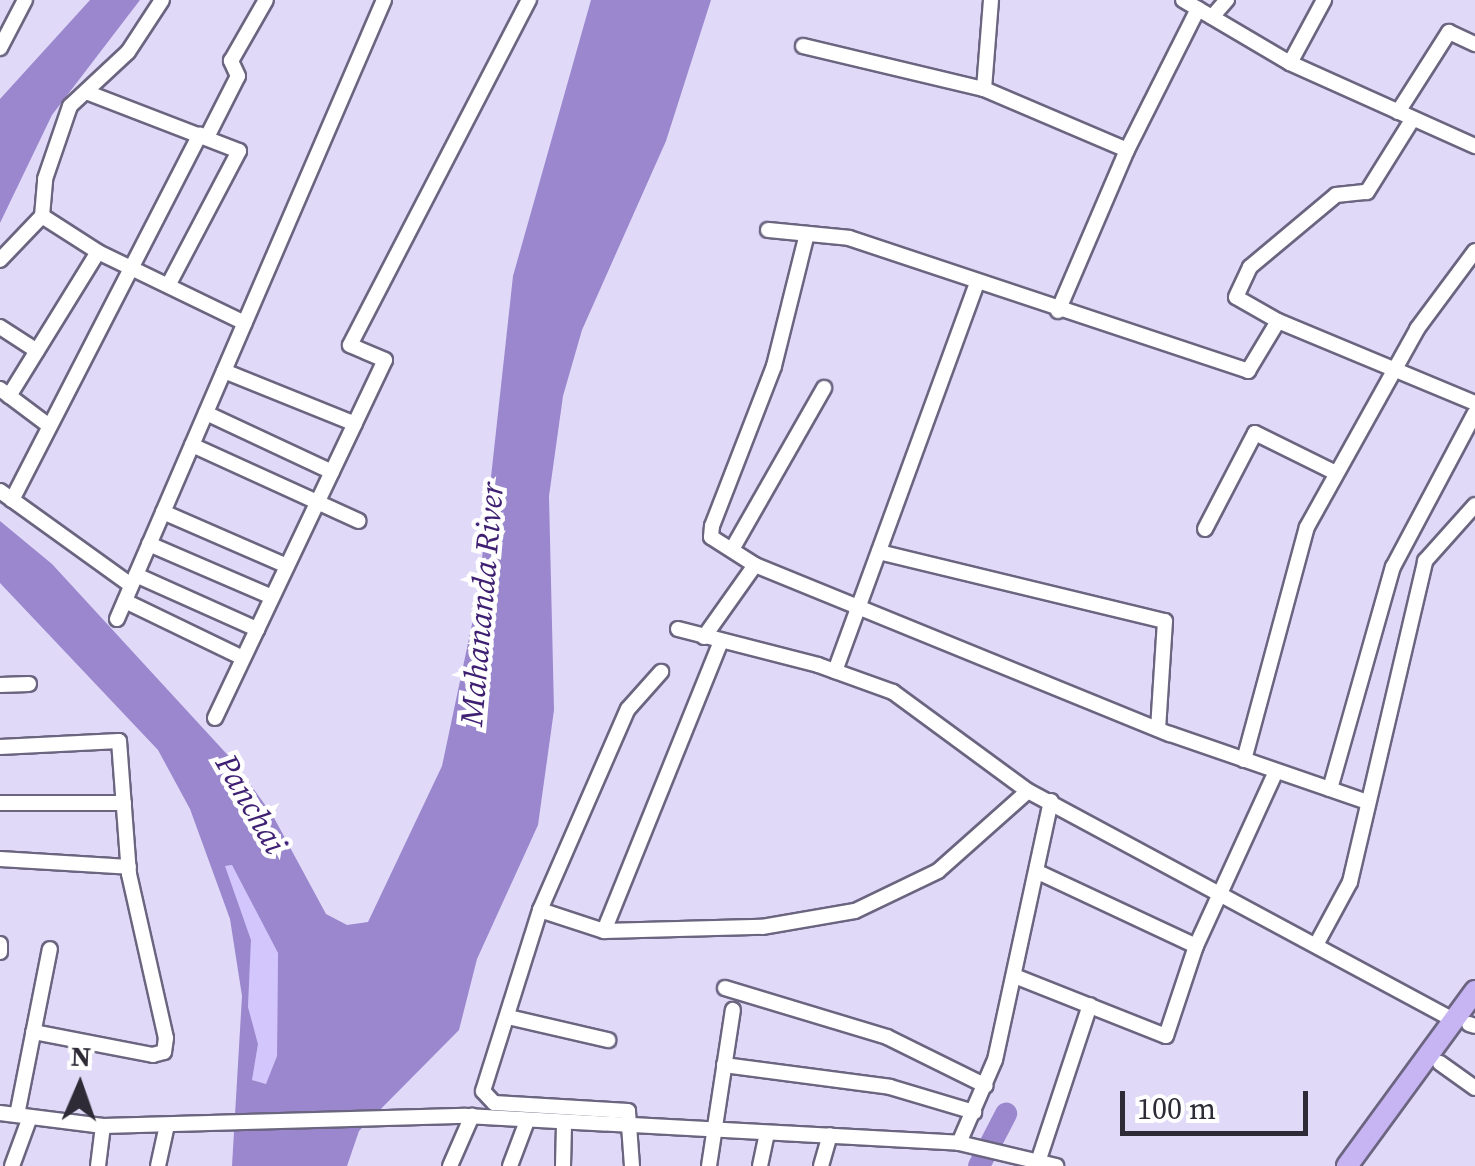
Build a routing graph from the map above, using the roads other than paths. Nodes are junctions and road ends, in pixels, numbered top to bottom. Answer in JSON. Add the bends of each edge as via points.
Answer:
{"nodes":[{"id":1,"x":25,"y":0,"type":"edge"},
{"id":2,"x":162,"y":0,"type":"edge"},
{"id":3,"x":266,"y":0,"type":"edge"},
{"id":4,"x":384,"y":0,"type":"edge"},
{"id":5,"x":529,"y":0,"type":"edge"},
{"id":6,"x":991,"y":0,"type":"edge"},
{"id":7,"x":1183,"y":0,"type":"edge"},
{"id":8,"x":1227,"y":0,"type":"edge"},
{"id":9,"x":1324,"y":0,"type":"edge"},
{"id":10,"x":1198,"y":9,"type":"junction"},
{"id":11,"x":1212,"y":17,"type":"junction"},
{"id":12,"x":2,"y":38,"type":"edge"},
{"id":13,"x":1475,"y":44,"type":"edge"},
{"id":14,"x":803,"y":46,"type":"dead end"},
{"id":15,"x":1290,"y":62,"type":"junction"},
{"id":16,"x":984,"y":89,"type":"junction"},
{"id":17,"x":86,"y":92,"type":"junction"},
{"id":18,"x":1405,"y":116,"type":"junction"},
{"id":19,"x":204,"y":135,"type":"junction"},
{"id":20,"x":1475,"y":146,"type":"edge"},
{"id":21,"x":1127,"y":150,"type":"junction"},
{"id":22,"x":42,"y":216,"type":"junction"},
{"id":23,"x":768,"y":230,"type":"dead end"},
{"id":24,"x":807,"y":234,"type":"junction"},
{"id":25,"x":98,"y":252,"type":"junction"},
{"id":26,"x":1475,"y":252,"type":"edge"},
{"id":27,"x":0,"y":260,"type":"edge"},
{"id":28,"x":135,"y":267,"type":"junction"},
{"id":29,"x":169,"y":284,"type":"junction"},
{"id":30,"x":976,"y":285,"type":"junction"},
{"id":31,"x":1058,"y":311,"type":"junction"},
{"id":32,"x":1278,"y":321,"type":"junction"},
{"id":33,"x":244,"y":323,"type":"junction"},
{"id":34,"x":0,"y":326,"type":"edge"},
{"id":35,"x":37,"y":351,"type":"junction"},
{"id":36,"x":224,"y":371,"type":"junction"},
{"id":37,"x":1392,"y":372,"type":"junction"},
{"id":38,"x":824,"y":388,"type":"dead end"},
{"id":39,"x":5,"y":393,"type":"edge"},
{"id":40,"x":1475,"y":403,"type":"edge"},
{"id":41,"x":206,"y":413,"type":"junction"},
{"id":42,"x":1475,"y":413,"type":"edge"},
{"id":43,"x":355,"y":424,"type":"junction"},
{"id":44,"x":48,"y":425,"type":"junction"},
{"id":45,"x":192,"y":445,"type":"junction"},
{"id":46,"x":332,"y":472,"type":"junction"},
{"id":47,"x":1334,"y":472,"type":"junction"},
{"id":48,"x":6,"y":495,"type":"edge"},
{"id":49,"x":318,"y":501,"type":"junction"},
{"id":50,"x":1475,"y":505,"type":"edge"},
{"id":51,"x":163,"y":512,"type":"junction"},
{"id":52,"x":359,"y":521,"type":"dead end"},
{"id":53,"x":1205,"y":528,"type":"dead end"},
{"id":54,"x":149,"y":544,"type":"junction"},
{"id":55,"x":734,"y":546,"type":"junction"},
{"id":56,"x":878,"y":552,"type":"junction"},
{"id":57,"x":755,"y":565,"type":"junction"},
{"id":58,"x":287,"y":566,"type":"junction"},
{"id":59,"x":134,"y":580,"type":"junction"},
{"id":60,"x":272,"y":597,"type":"junction"},
{"id":61,"x":125,"y":600,"type":"junction"},
{"id":62,"x":859,"y":606,"type":"junction"},
{"id":63,"x":117,"y":618,"type":"dead end"},
{"id":64,"x":257,"y":629,"type":"junction"},
{"id":65,"x":678,"y":629,"type":"dead end"},
{"id":66,"x":704,"y":637,"type":"junction"},
{"id":67,"x":722,"y":642,"type":"junction"},
{"id":68,"x":243,"y":658,"type":"junction"},
{"id":69,"x":836,"y":670,"type":"junction"},
{"id":70,"x":661,"y":672,"type":"dead end"},
{"id":71,"x":28,"y":684,"type":"dead end"},
{"id":72,"x":0,"y":685,"type":"edge"},
{"id":73,"x":215,"y":718,"type":"dead end"},
{"id":74,"x":1158,"y":729,"type":"junction"},
{"id":75,"x":0,"y":747,"type":"edge"},
{"id":76,"x":1244,"y":760,"type":"junction"},
{"id":77,"x":1276,"y":771,"type":"junction"},
{"id":78,"x":1330,"y":790,"type":"junction"},
{"id":79,"x":1028,"y":791,"type":"junction"},
{"id":80,"x":1052,"y":801,"type":"junction"},
{"id":81,"x":1368,"y":802,"type":"junction"},
{"id":82,"x":0,"y":803,"type":"edge"},
{"id":83,"x":124,"y":803,"type":"junction"},
{"id":84,"x":0,"y":859,"type":"edge"},
{"id":85,"x":129,"y":867,"type":"junction"},
{"id":86,"x":1040,"y":873,"type":"junction"},
{"id":87,"x":1222,"y":894,"type":"junction"},
{"id":88,"x":540,"y":910,"type":"junction"},
{"id":89,"x":604,"y":931,"type":"junction"},
{"id":90,"x":0,"y":944,"type":"edge"},
{"id":91,"x":1316,"y":945,"type":"junction"},
{"id":92,"x":1196,"y":946,"type":"junction"},
{"id":93,"x":50,"y":949,"type":"dead end"},
{"id":94,"x":0,"y":952,"type":"edge"},
{"id":95,"x":1016,"y":977,"type":"junction"},
{"id":96,"x":726,"y":988,"type":"dead end"},
{"id":97,"x":1475,"y":992,"type":"edge"},
{"id":98,"x":1090,"y":1005,"type":"junction"},
{"id":99,"x":732,"y":1010,"type":"dead end"},
{"id":100,"x":508,"y":1017,"type":"junction"},
{"id":101,"x":1469,"y":1022,"type":"edge"},
{"id":102,"x":33,"y":1032,"type":"junction"},
{"id":103,"x":608,"y":1040,"type":"dead end"},
{"id":104,"x":1440,"y":1063,"type":"junction"},
{"id":105,"x":724,"y":1065,"type":"junction"},
{"id":106,"x":986,"y":1086,"type":"junction"},
{"id":107,"x":1475,"y":1088,"type":"edge"},
{"id":108,"x":974,"y":1112,"type":"junction"},
{"id":109,"x":0,"y":1113,"type":"edge"},
{"id":110,"x":24,"y":1116,"type":"junction"},
{"id":111,"x":467,"y":1116,"type":"junction"},
{"id":112,"x":527,"y":1120,"type":"junction"},
{"id":113,"x":167,"y":1125,"type":"junction"},
{"id":114,"x":103,"y":1126,"type":"junction"},
{"id":115,"x":564,"y":1126,"type":"junction"},
{"id":116,"x":634,"y":1129,"type":"junction"},
{"id":117,"x":713,"y":1132,"type":"junction"},
{"id":118,"x":767,"y":1134,"type":"junction"},
{"id":119,"x":830,"y":1135,"type":"junction"},
{"id":120,"x":959,"y":1143,"type":"junction"},
{"id":121,"x":1039,"y":1159,"type":"junction"},
{"id":122,"x":12,"y":1166,"type":"edge"},
{"id":123,"x":98,"y":1166,"type":"edge"},
{"id":124,"x":158,"y":1166,"type":"edge"},
{"id":125,"x":450,"y":1166,"type":"edge"},
{"id":126,"x":510,"y":1166,"type":"edge"},
{"id":127,"x":563,"y":1166,"type":"edge"},
{"id":128,"x":632,"y":1166,"type":"edge"},
{"id":129,"x":710,"y":1166,"type":"edge"},
{"id":130,"x":760,"y":1166,"type":"edge"},
{"id":131,"x":821,"y":1166,"type":"edge"},
{"id":132,"x":1056,"y":1166,"type":"edge"},
{"id":133,"x":1346,"y":1166,"type":"edge"},
{"id":134,"x":1363,"y":1166,"type":"edge"}],
"edges":[{"from":1,"to":12,"type":"street"},
{"from":2,"to":17,"type":"street","via":[[128,52]]},
{"from":3,"to":19,"type":"street","via":[[232,61],[238,76]]},
{"from":4,"to":33,"type":"street"},
{"from":5,"to":43,"type":"street","via":[[350,345],[385,360]]},
{"from":6,"to":16,"type":"street"},
{"from":7,"to":10,"type":"street"},
{"from":8,"to":11,"type":"street"},
{"from":9,"to":15,"type":"street"},
{"from":10,"to":11,"type":"street"},
{"from":10,"to":21,"type":"street"},
{"from":11,"to":15,"type":"street"},
{"from":13,"to":18,"type":"street","via":[[1449,32]]},
{"from":14,"to":16,"type":"street"},
{"from":15,"to":18,"type":"street"},
{"from":16,"to":21,"type":"street"},
{"from":17,"to":19,"type":"street"},
{"from":17,"to":22,"type":"street","via":[[70,106],[54,148]]},
{"from":18,"to":20,"type":"street"},
{"from":18,"to":32,"type":"street","via":[[1368,192],[1336,195],[1250,267],[1236,297]]},
{"from":19,"to":28,"type":"street"},
{"from":19,"to":29,"type":"street","via":[[239,151]]},
{"from":21,"to":31,"type":"street"},
{"from":22,"to":25,"type":"street"},
{"from":22,"to":27,"type":"street"},
{"from":23,"to":24,"type":"street"},
{"from":24,"to":30,"type":"street","via":[[849,238]]},
{"from":24,"to":55,"type":"street","via":[[774,366],[712,526],[711,537]]},
{"from":25,"to":28,"type":"street"},
{"from":25,"to":35,"type":"street"},
{"from":26,"to":37,"type":"street"},
{"from":28,"to":29,"type":"street"},
{"from":28,"to":44,"type":"street"},
{"from":29,"to":33,"type":"street"},
{"from":30,"to":31,"type":"street"},
{"from":30,"to":56,"type":"street"},
{"from":31,"to":32,"type":"street","via":[[1248,371]]},
{"from":32,"to":37,"type":"street"},
{"from":33,"to":36,"type":"street"},
{"from":34,"to":35,"type":"street"},
{"from":35,"to":39,"type":"street"},
{"from":36,"to":41,"type":"street"},
{"from":36,"to":43,"type":"street"},
{"from":37,"to":40,"type":"street"},
{"from":37,"to":47,"type":"street"},
{"from":38,"to":55,"type":"street"},
{"from":39,"to":44,"type":"street"},
{"from":41,"to":45,"type":"street"},
{"from":41,"to":46,"type":"street"},
{"from":42,"to":78,"type":"street","via":[[1393,567]]},
{"from":43,"to":46,"type":"street"},
{"from":44,"to":48,"type":"street"},
{"from":45,"to":49,"type":"street"},
{"from":45,"to":51,"type":"street"},
{"from":46,"to":49,"type":"street"},
{"from":47,"to":53,"type":"street","via":[[1256,433]]},
{"from":47,"to":76,"type":"street","via":[[1306,527]]},
{"from":48,"to":59,"type":"street"},
{"from":49,"to":52,"type":"street"},
{"from":49,"to":58,"type":"street"},
{"from":50,"to":81,"type":"street","via":[[1425,561]]},
{"from":51,"to":54,"type":"street"},
{"from":51,"to":58,"type":"street"},
{"from":54,"to":59,"type":"street"},
{"from":54,"to":60,"type":"street"},
{"from":55,"to":57,"type":"street"},
{"from":56,"to":62,"type":"street"},
{"from":56,"to":74,"type":"street","via":[[1164,622]]},
{"from":57,"to":62,"type":"street"},
{"from":57,"to":66,"type":"street"},
{"from":58,"to":60,"type":"street"},
{"from":59,"to":61,"type":"street"},
{"from":59,"to":64,"type":"street"},
{"from":60,"to":64,"type":"street"},
{"from":61,"to":63,"type":"street"},
{"from":61,"to":68,"type":"street"},
{"from":62,"to":69,"type":"street"},
{"from":62,"to":74,"type":"street"},
{"from":64,"to":68,"type":"street"},
{"from":65,"to":66,"type":"street"},
{"from":66,"to":67,"type":"street"},
{"from":67,"to":69,"type":"street"},
{"from":67,"to":89,"type":"street"},
{"from":68,"to":73,"type":"street"},
{"from":69,"to":79,"type":"street","via":[[924,712]]},
{"from":70,"to":88,"type":"street","via":[[628,709]]},
{"from":71,"to":72,"type":"street"},
{"from":74,"to":76,"type":"street"},
{"from":75,"to":83,"type":"street","via":[[119,741]]},
{"from":76,"to":77,"type":"street"},
{"from":77,"to":78,"type":"street"},
{"from":77,"to":87,"type":"street"},
{"from":78,"to":81,"type":"street"},
{"from":79,"to":80,"type":"street"},
{"from":79,"to":89,"type":"street","via":[[938,871],[855,911],[762,927]]},
{"from":80,"to":86,"type":"street"},
{"from":80,"to":87,"type":"street"},
{"from":81,"to":91,"type":"street","via":[[1350,882]]},
{"from":82,"to":83,"type":"street"},
{"from":83,"to":85,"type":"street"},
{"from":84,"to":85,"type":"street"},
{"from":85,"to":102,"type":"street","via":[[154,962],[164,1052]]},
{"from":86,"to":92,"type":"street"},
{"from":86,"to":95,"type":"street"},
{"from":87,"to":91,"type":"street"},
{"from":87,"to":92,"type":"street"},
{"from":88,"to":89,"type":"street"},
{"from":88,"to":100,"type":"street"},
{"from":90,"to":94,"type":"street"},
{"from":91,"to":101,"type":"street"},
{"from":92,"to":98,"type":"street","via":[[1166,1036]]},
{"from":93,"to":102,"type":"street"},
{"from":95,"to":98,"type":"street"},
{"from":95,"to":106,"type":"street"},
{"from":96,"to":106,"type":"street","via":[[887,1036]]},
{"from":97,"to":101,"type":"main road"},
{"from":98,"to":121,"type":"street"},
{"from":99,"to":105,"type":"street"},
{"from":100,"to":103,"type":"street"},
{"from":100,"to":116,"type":"street","via":[[484,1098],[624,1108]]},
{"from":101,"to":104,"type":"main road"},
{"from":101,"to":133,"type":"main road"},
{"from":102,"to":110,"type":"street"},
{"from":104,"to":107,"type":"street"},
{"from":104,"to":134,"type":"main road"},
{"from":105,"to":108,"type":"street","via":[[890,1087]]},
{"from":105,"to":117,"type":"street"},
{"from":106,"to":108,"type":"street"},
{"from":108,"to":120,"type":"street"},
{"from":109,"to":110,"type":"street"},
{"from":110,"to":114,"type":"street"},
{"from":110,"to":122,"type":"street"},
{"from":111,"to":112,"type":"street"},
{"from":111,"to":113,"type":"street"},
{"from":111,"to":125,"type":"street"},
{"from":112,"to":115,"type":"street"},
{"from":112,"to":126,"type":"street"},
{"from":113,"to":114,"type":"street"},
{"from":113,"to":124,"type":"street"},
{"from":114,"to":123,"type":"street"},
{"from":115,"to":116,"type":"street"},
{"from":115,"to":127,"type":"street"},
{"from":116,"to":117,"type":"street"},
{"from":116,"to":128,"type":"street"},
{"from":117,"to":118,"type":"street"},
{"from":117,"to":129,"type":"street"},
{"from":118,"to":119,"type":"street"},
{"from":118,"to":130,"type":"street"},
{"from":119,"to":120,"type":"street"},
{"from":119,"to":131,"type":"street"},
{"from":120,"to":121,"type":"street"},
{"from":121,"to":132,"type":"street"}]}
